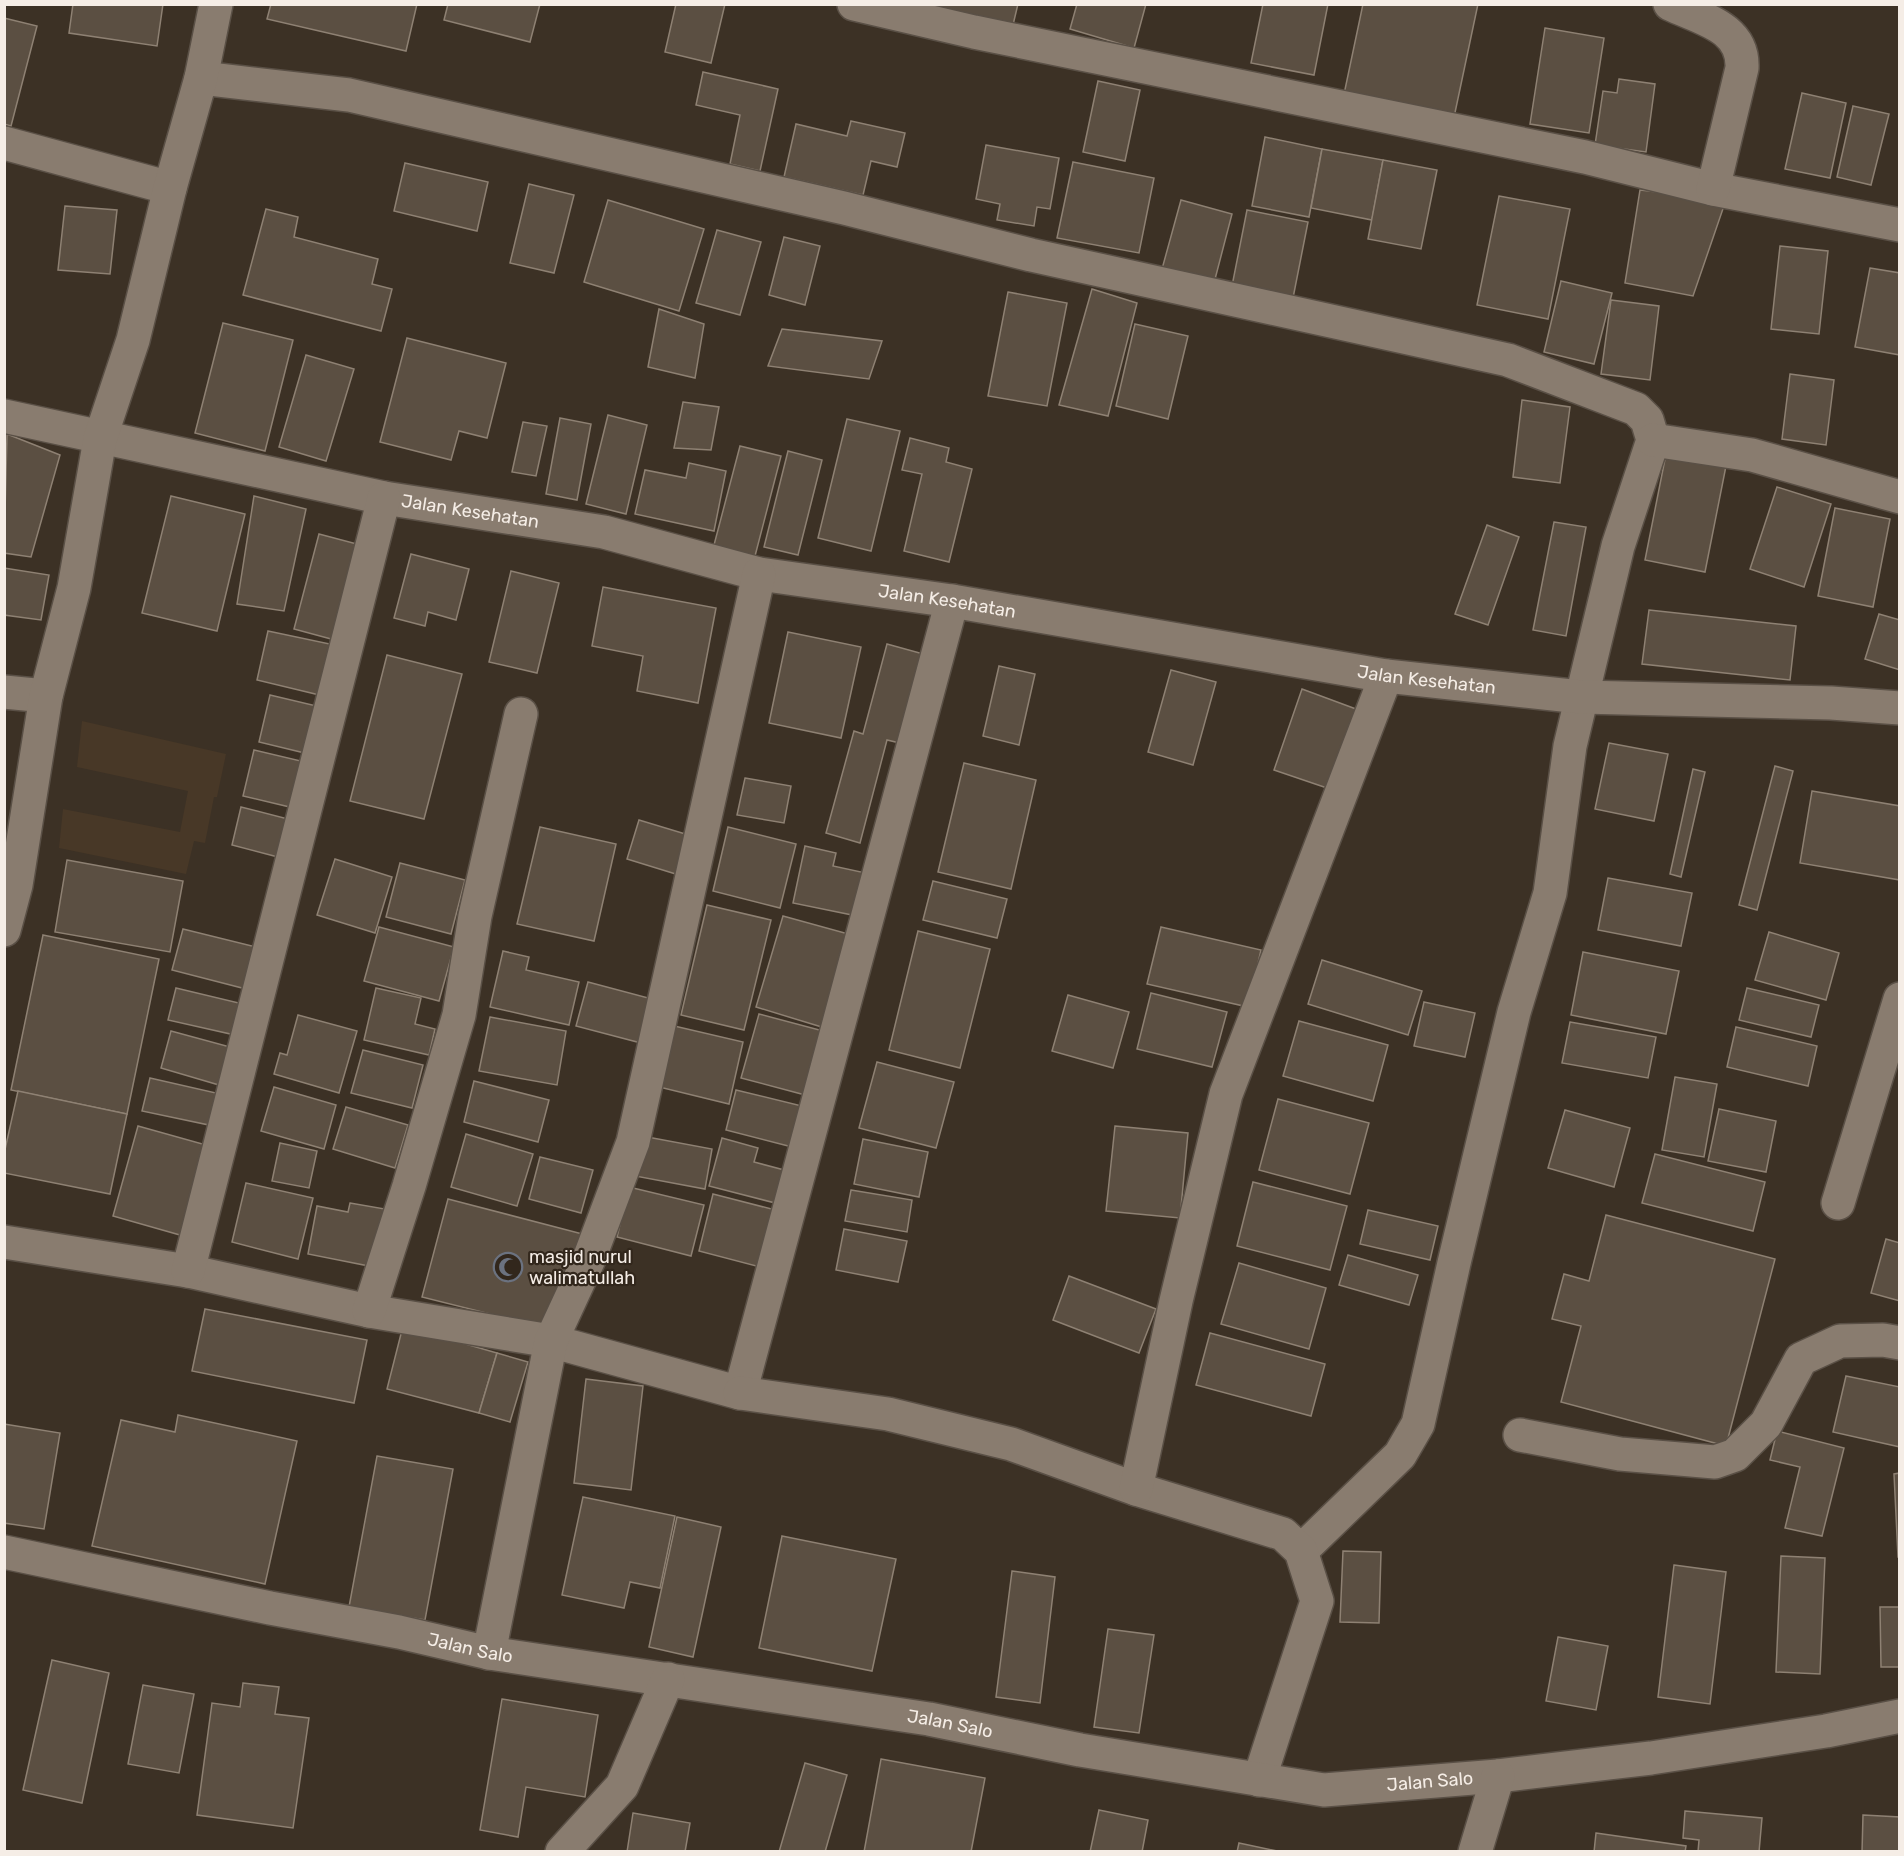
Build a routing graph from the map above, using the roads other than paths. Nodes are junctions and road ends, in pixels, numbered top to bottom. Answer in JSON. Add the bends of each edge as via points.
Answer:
{"nodes":[{"id":1,"x":216,"y":4,"type":"edge"},
{"id":2,"x":854,"y":4,"type":"edge"},
{"id":3,"x":1670,"y":4,"type":"edge"},
{"id":4,"x":201,"y":78,"type":"junction"},
{"id":5,"x":4,"y":143,"type":"edge"},
{"id":6,"x":170,"y":188,"type":"junction"},
{"id":7,"x":1713,"y":189,"type":"junction"},
{"id":8,"x":1899,"y":225,"type":"edge"},
{"id":9,"x":4,"y":417,"type":"edge"},
{"id":10,"x":100,"y":439,"type":"junction"},
{"id":11,"x":1653,"y":440,"type":"junction"},
{"id":12,"x":1899,"y":497,"type":"edge"},
{"id":13,"x":384,"y":498,"type":"junction"},
{"id":14,"x":759,"y":574,"type":"junction"},
{"id":15,"x":952,"y":601,"type":"junction"},
{"id":16,"x":1386,"y":676,"type":"junction"},
{"id":17,"x":4,"y":692,"type":"edge"},
{"id":18,"x":46,"y":696,"type":"junction"},
{"id":19,"x":1581,"y":697,"type":"junction"},
{"id":20,"x":1899,"y":708,"type":"edge"},
{"id":21,"x":521,"y":714,"type":"dead end"},
{"id":22,"x":4,"y":930,"type":"edge"},
{"id":23,"x":1899,"y":999,"type":"edge"},
{"id":24,"x":1838,"y":1203,"type":"dead end"},
{"id":25,"x":4,"y":1242,"type":"edge"},
{"id":26,"x":188,"y":1270,"type":"junction"},
{"id":27,"x":369,"y":1311,"type":"junction"},
{"id":28,"x":551,"y":1341,"type":"junction"},
{"id":29,"x":1899,"y":1343,"type":"edge"},
{"id":30,"x":740,"y":1393,"type":"junction"},
{"id":31,"x":1520,"y":1435,"type":"dead end"},
{"id":32,"x":1136,"y":1489,"type":"junction"},
{"id":33,"x":1301,"y":1551,"type":"junction"},
{"id":34,"x":4,"y":1552,"type":"edge"},
{"id":35,"x":489,"y":1653,"type":"junction"},
{"id":36,"x":668,"y":1679,"type":"junction"},
{"id":37,"x":1899,"y":1716,"type":"edge"},
{"id":38,"x":1498,"y":1776,"type":"junction"},
{"id":39,"x":1259,"y":1780,"type":"junction"},
{"id":40,"x":562,"y":1851,"type":"edge"},
{"id":41,"x":1475,"y":1851,"type":"edge"}],
"edges":[{"from":1,"to":4,"type":"street"},
{"from":2,"to":7,"type":"street","via":[[1585,158]]},
{"from":3,"to":7,"type":"street","via":[[1734,37],[1743,55]]},
{"from":4,"to":6,"type":"street"},
{"from":4,"to":11,"type":"street","via":[[349,95],[844,208],[1031,255],[1508,360],[1636,409],[1647,420]]},
{"from":5,"to":6,"type":"street"},
{"from":6,"to":10,"type":"street","via":[[133,340]]},
{"from":7,"to":8,"type":"street"},
{"from":9,"to":10,"type":"street","name":"Jalan Kesehatan"},
{"from":10,"to":13,"type":"street","name":"Jalan Kesehatan"},
{"from":10,"to":18,"type":"street","via":[[74,588]]},
{"from":11,"to":12,"type":"street","via":[[1752,455]]},
{"from":11,"to":19,"type":"street","via":[[1618,546]]},
{"from":13,"to":14,"type":"street","name":"Jalan Kesehatan","via":[[604,532]]},
{"from":13,"to":26,"type":"street"},
{"from":14,"to":15,"type":"street","name":"Jalan Kesehatan"},
{"from":14,"to":28,"type":"street","via":[[633,1142],[589,1259]]},
{"from":15,"to":16,"type":"street","name":"Jalan Kesehatan"},
{"from":15,"to":30,"type":"street"},
{"from":16,"to":19,"type":"street","name":"Jalan Kesehatan"},
{"from":16,"to":32,"type":"street","via":[[1226,1094]]},
{"from":17,"to":18,"type":"street"},
{"from":18,"to":22,"type":"street","via":[[16,885]]},
{"from":19,"to":20,"type":"street","name":"Jalan Kesehatan"},
{"from":19,"to":33,"type":"street","via":[[1570,746],[1550,893],[1514,1012],[1418,1424],[1400,1455]]},
{"from":21,"to":27,"type":"street","via":[[475,916],[459,1015]]},
{"from":23,"to":24,"type":"street"},
{"from":25,"to":26,"type":"street"},
{"from":26,"to":27,"type":"street"},
{"from":27,"to":28,"type":"street"},
{"from":28,"to":30,"type":"street"},
{"from":28,"to":35,"type":"street"},
{"from":29,"to":31,"type":"street","via":[[1840,1341],[1801,1359],[1766,1424],[1735,1455],[1715,1462],[1620,1454]]},
{"from":30,"to":32,"type":"street","via":[[900,1417],[1011,1444]]},
{"from":32,"to":33,"type":"street","via":[[1283,1534]]},
{"from":33,"to":39,"type":"street","via":[[1317,1601]]},
{"from":34,"to":35,"type":"street","name":"Jalan Salo"},
{"from":35,"to":36,"type":"street","name":"Jalan Salo"},
{"from":36,"to":39,"type":"street","name":"Jalan Salo","via":[[928,1719]]},
{"from":36,"to":40,"type":"street","via":[[622,1786]]},
{"from":37,"to":38,"type":"street","name":"Jalan Salo","via":[[1663,1756]]},
{"from":38,"to":39,"type":"street","name":"Jalan Salo","via":[[1323,1790]]},
{"from":38,"to":41,"type":"street"}]}
